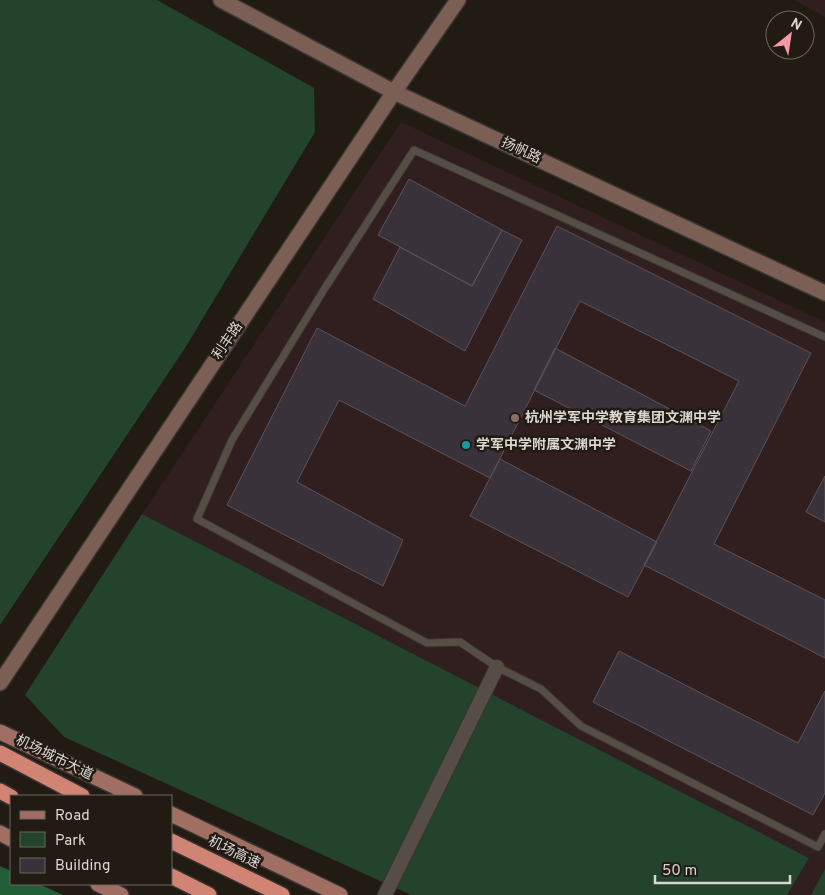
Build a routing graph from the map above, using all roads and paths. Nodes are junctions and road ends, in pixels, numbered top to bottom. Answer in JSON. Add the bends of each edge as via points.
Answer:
{"nodes":[{"id":1,"x":220,"y":0,"type":"edge"},
{"id":2,"x":458,"y":0,"type":"edge"},
{"id":3,"x":394,"y":92,"type":"junction"},
{"id":4,"x":825,"y":294,"type":"edge"},
{"id":5,"x":825,"y":337,"type":"edge"},
{"id":6,"x":497,"y":666,"type":"junction"},
{"id":7,"x":0,"y":682,"type":"edge"},
{"id":8,"x":0,"y":732,"type":"edge"},
{"id":9,"x":0,"y":752,"type":"edge"},
{"id":10,"x":80,"y":795,"type":"edge"},
{"id":11,"x":133,"y":795,"type":"edge"},
{"id":12,"x":172,"y":814,"type":"edge"},
{"id":13,"x":825,"y":834,"type":"edge"},
{"id":14,"x":172,"y":840,"type":"edge"},
{"id":15,"x":172,"y":876,"type":"edge"},
{"id":16,"x":100,"y":885,"type":"edge"},
{"id":17,"x":121,"y":895,"type":"edge"},
{"id":18,"x":209,"y":895,"type":"edge"},
{"id":19,"x":282,"y":895,"type":"edge"},
{"id":20,"x":340,"y":895,"type":"edge"},
{"id":21,"x":385,"y":895,"type":"edge"}],
"edges":[{"from":1,"to":3,"type":"street","name":"扬帆路"},
{"from":2,"to":3,"type":"street","name":"利丰路"},
{"from":3,"to":4,"type":"street","name":"扬帆路"},
{"from":3,"to":7,"type":"street","name":"利丰路"},
{"from":5,"to":6,"type":"lane","via":[[414,150],[324,288],[232,440],[198,519],[427,644],[460,642]]},
{"from":6,"to":13,"type":"lane","via":[[541,689],[581,726],[818,847]]},
{"from":6,"to":21,"type":"street"},
{"from":8,"to":11,"type":"main road","name":"机场城市大道"},
{"from":9,"to":10,"type":"highway"},
{"from":12,"to":20,"type":"main road"},
{"from":14,"to":19,"type":"highway","name":"机场高速"},
{"from":15,"to":18,"type":"highway"},
{"from":16,"to":17,"type":"main road"}]}
